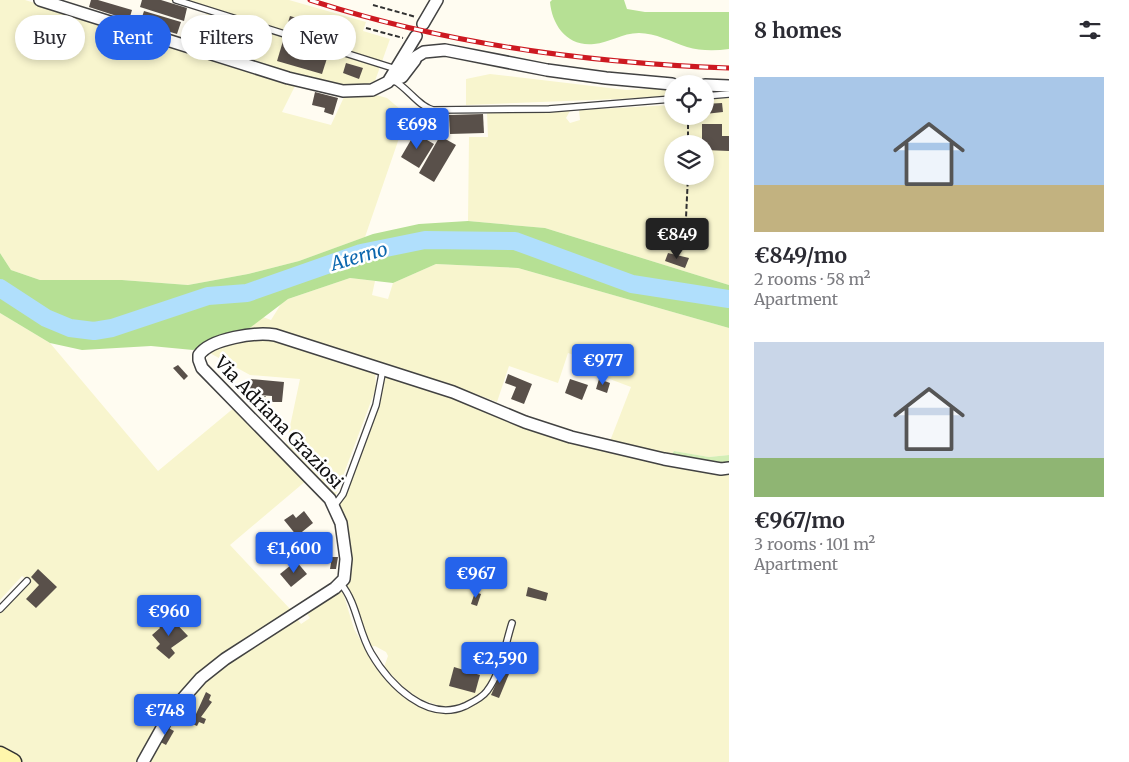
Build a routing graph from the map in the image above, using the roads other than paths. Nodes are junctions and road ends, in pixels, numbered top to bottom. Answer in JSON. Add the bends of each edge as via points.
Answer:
{"nodes":[{"id":1,"x":40,"y":0,"type":"edge"},
{"id":2,"x":176,"y":0,"type":"edge"},
{"id":3,"x":437,"y":0,"type":"edge"},
{"id":4,"x":424,"y":22,"type":"road end"},
{"id":5,"x":415,"y":38,"type":"road end"},
{"id":6,"x":394,"y":74,"type":"junction"},
{"id":7,"x":664,"y":83,"type":"edge"},
{"id":8,"x":714,"y":85,"type":"edge"},
{"id":9,"x":729,"y":86,"type":"edge"},
{"id":10,"x":729,"y":94,"type":"edge"},
{"id":11,"x":714,"y":95,"type":"edge"},
{"id":12,"x":664,"y":100,"type":"edge"},
{"id":13,"x":383,"y":369,"type":"junction"},
{"id":14,"x":729,"y":468,"type":"edge"},
{"id":15,"x":334,"y":506,"type":"junction"},
{"id":16,"x":27,"y":581,"type":"dead end"},
{"id":17,"x":341,"y":584,"type":"junction"},
{"id":18,"x":0,"y":609,"type":"edge"},
{"id":19,"x":512,"y":623,"type":"dead end"},
{"id":20,"x":0,"y":755,"type":"edge"},
{"id":21,"x":13,"y":762,"type":"edge"},
{"id":22,"x":143,"y":762,"type":"edge"}],
"edges":[{"from":1,"to":6,"type":"street","via":[[326,88],[362,92],[377,88]]},
{"from":2,"to":6,"type":"lane"},
{"from":3,"to":4,"type":"street"},
{"from":5,"to":6,"type":"street"},
{"from":6,"to":7,"type":"street","via":[[402,77],[424,52],[450,50],[582,75]]},
{"from":6,"to":12,"type":"lane","via":[[424,106],[433,110],[549,109]]},
{"from":8,"to":9,"type":"street"},
{"from":10,"to":11,"type":"lane"},
{"from":13,"to":14,"type":"street","name":"Via Adriana Graziosi","via":[[571,437],[664,459]]},
{"from":13,"to":15,"type":"lane","via":[[376,405],[343,494]]},
{"from":13,"to":15,"type":"street","name":"Via Adriana Graziosi","via":[[264,334],[229,339],[204,349],[199,355],[199,363],[204,370],[322,489]]},
{"from":15,"to":17,"type":"street","name":"Via Adriana Graziosi","via":[[341,523],[346,554],[346,571]]},
{"from":16,"to":18,"type":"lane"},
{"from":17,"to":19,"type":"lane","via":[[349,595],[359,627],[375,658],[412,698],[434,710],[458,709],[485,694],[494,678]]},
{"from":17,"to":22,"type":"street","via":[[200,678],[171,712]]},
{"from":20,"to":21,"type":"main road"}]}
